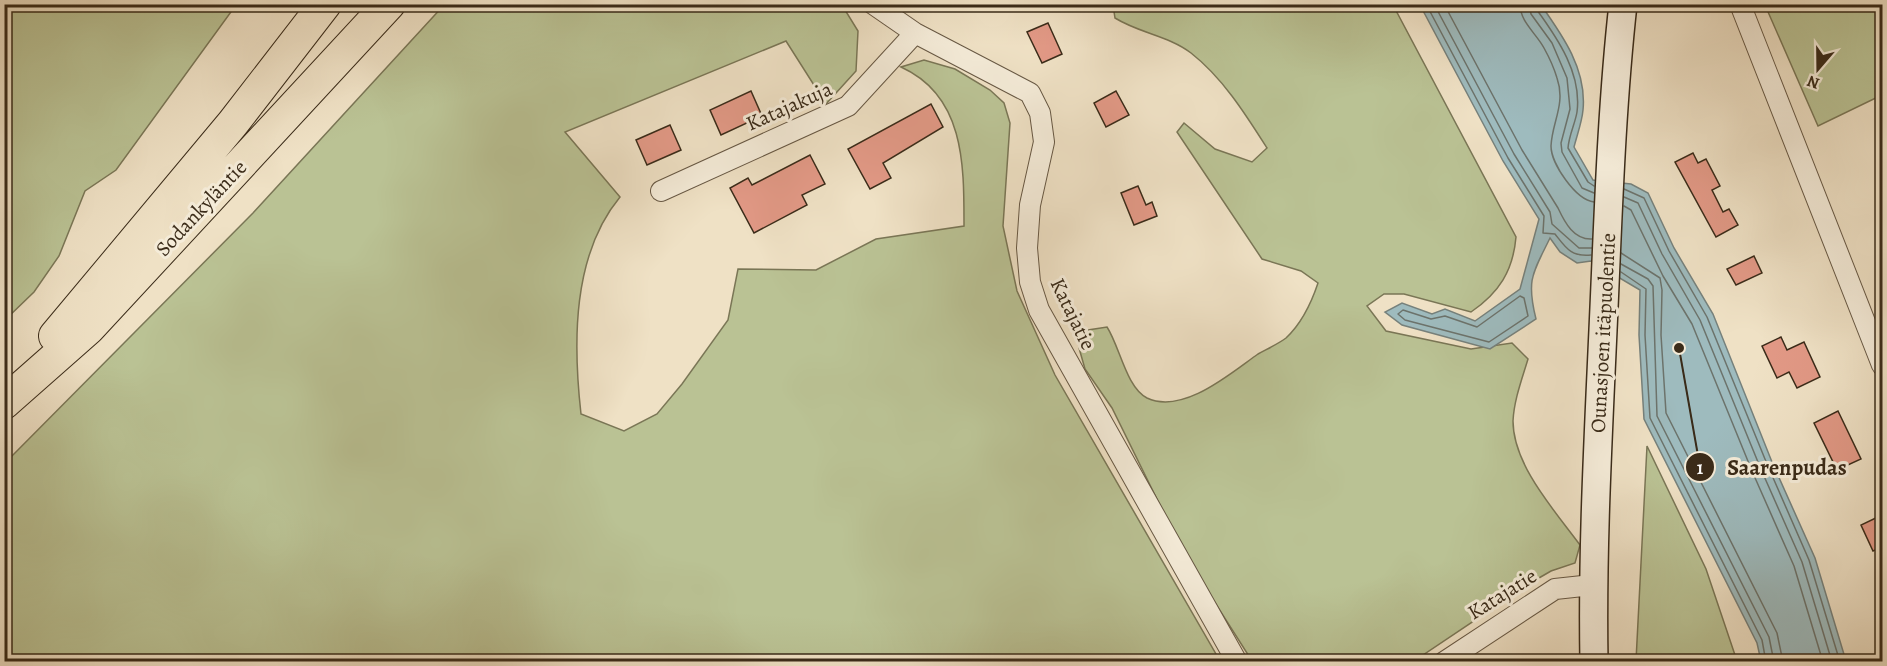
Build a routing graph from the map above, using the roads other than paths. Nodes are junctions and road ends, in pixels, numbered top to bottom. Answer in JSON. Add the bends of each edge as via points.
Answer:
{"nodes":[{"id":1,"x":326,"y":4,"type":"edge"},
{"id":2,"x":389,"y":4,"type":"edge"},
{"id":3,"x":873,"y":4,"type":"edge"},
{"id":4,"x":1623,"y":4,"type":"edge"},
{"id":5,"x":1740,"y":4,"type":"edge"},
{"id":6,"x":915,"y":33,"type":"junction"},
{"id":7,"x":661,"y":191,"type":"dead end"},
{"id":8,"x":1882,"y":365,"type":"edge"},
{"id":9,"x":4,"y":401,"type":"edge"},
{"id":10,"x":1592,"y":585,"type":"junction"},
{"id":11,"x":1237,"y":662,"type":"edge"},
{"id":12,"x":1444,"y":662,"type":"edge"},
{"id":13,"x":1594,"y":662,"type":"edge"}],
"edges":[{"from":1,"to":9,"type":"highway","name":"Sodankyläntie"},
{"from":2,"to":9,"type":"highway","name":"Sodankyläntie","via":[[89,328]]},
{"from":3,"to":6,"type":"street","name":"Katajatie"},
{"from":4,"to":10,"type":"main road","name":"Ounasjoen itäpuolentie","via":[[1614,91]]},
{"from":5,"to":8,"type":"street"},
{"from":6,"to":7,"type":"street","name":"Katajakuja","via":[[848,106]]},
{"from":6,"to":11,"type":"street","name":"Katajatie","via":[[1029,93],[1040,112],[1044,142],[1030,205],[1027,249],[1030,282],[1039,310]]},
{"from":10,"to":12,"type":"street","name":"Katajatie","via":[[1554,589]]},
{"from":10,"to":13,"type":"main road","name":"Ounasjoen itäpuolentie"}]}
